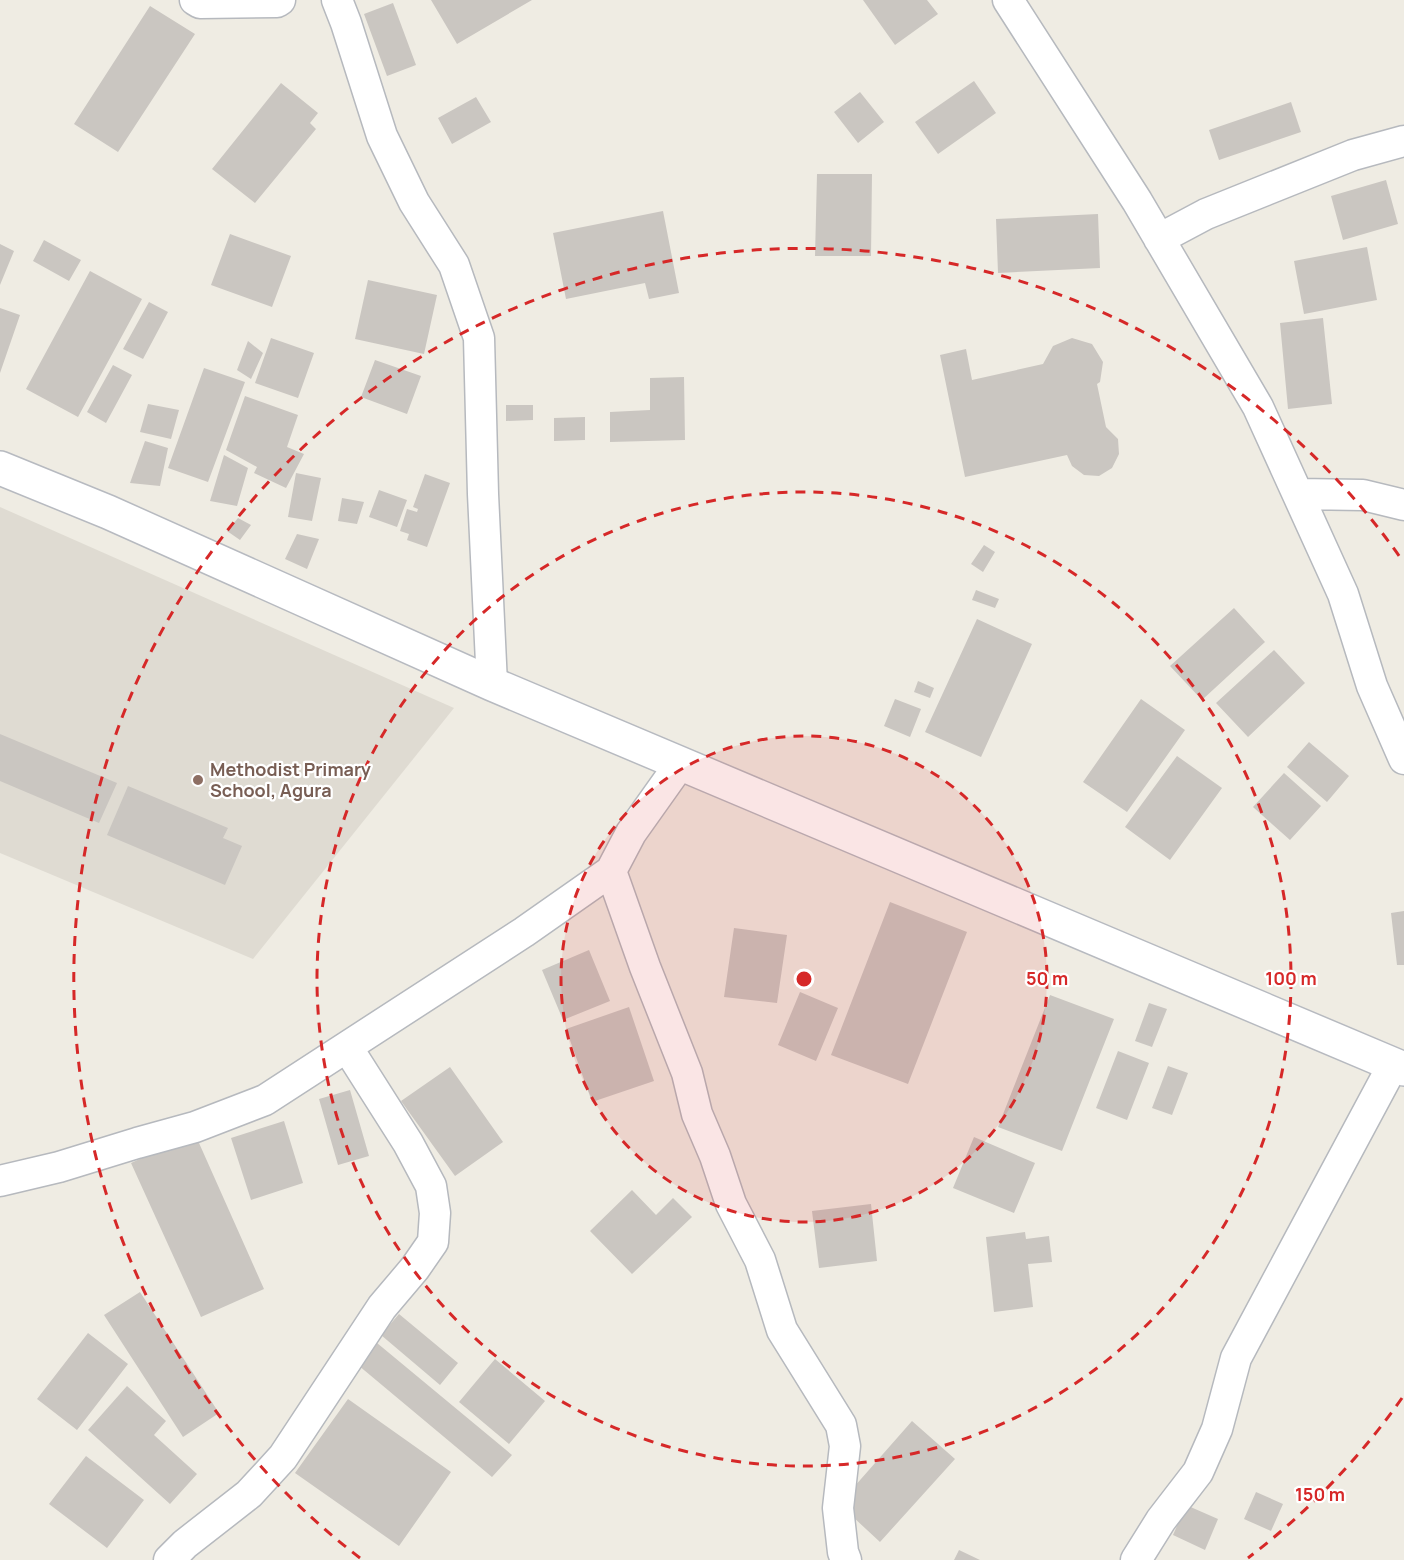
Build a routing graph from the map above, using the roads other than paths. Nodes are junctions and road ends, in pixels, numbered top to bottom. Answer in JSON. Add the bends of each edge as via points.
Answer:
{"nodes":[{"id":1,"x":195,"y":0,"type":"edge"},
{"id":2,"x":280,"y":0,"type":"edge"},
{"id":3,"x":337,"y":0,"type":"edge"},
{"id":4,"x":1008,"y":0,"type":"edge"},
{"id":5,"x":1404,"y":141,"type":"edge"},
{"id":6,"x":1159,"y":239,"type":"junction"},
{"id":7,"x":0,"y":468,"type":"edge"},
{"id":8,"x":1298,"y":494,"type":"junction"},
{"id":9,"x":1404,"y":505,"type":"edge"},
{"id":10,"x":492,"y":684,"type":"junction"},
{"id":11,"x":1404,"y":759,"type":"edge"},
{"id":12,"x":680,"y":764,"type":"junction"},
{"id":13,"x":611,"y":871,"type":"junction"},
{"id":14,"x":347,"y":1047,"type":"junction"},
{"id":15,"x":1399,"y":1067,"type":"edge"},
{"id":16,"x":0,"y":1181,"type":"edge"},
{"id":17,"x":169,"y":1560,"type":"edge"},
{"id":18,"x":846,"y":1560,"type":"edge"},
{"id":19,"x":1136,"y":1560,"type":"edge"}],
"edges":[{"from":1,"to":2,"type":"street"},
{"from":3,"to":10,"type":"street","via":[[382,136],[414,202],[454,265],[479,338]]},
{"from":4,"to":6,"type":"street"},
{"from":5,"to":6,"type":"street","via":[[1353,156],[1206,214]]},
{"from":6,"to":8,"type":"street","via":[[1258,407]]},
{"from":7,"to":10,"type":"street","via":[[108,512]]},
{"from":8,"to":9,"type":"street","via":[[1363,495]]},
{"from":8,"to":11,"type":"street","via":[[1343,594],[1372,686]]},
{"from":10,"to":12,"type":"street"},
{"from":12,"to":13,"type":"street","via":[[631,833]]},
{"from":12,"to":15,"type":"street"},
{"from":13,"to":14,"type":"street"},
{"from":13,"to":18,"type":"street","via":[[687,1072],[697,1114],[731,1204],[760,1260],[782,1330],[841,1425],[845,1446],[838,1508]]},
{"from":14,"to":16,"type":"street","via":[[255,1104],[195,1127]]},
{"from":14,"to":17,"type":"street","via":[[431,1186],[435,1213],[433,1242],[382,1307],[283,1457],[249,1494]]},
{"from":15,"to":19,"type":"street","via":[[1236,1358],[1217,1429],[1198,1472]]}]}
